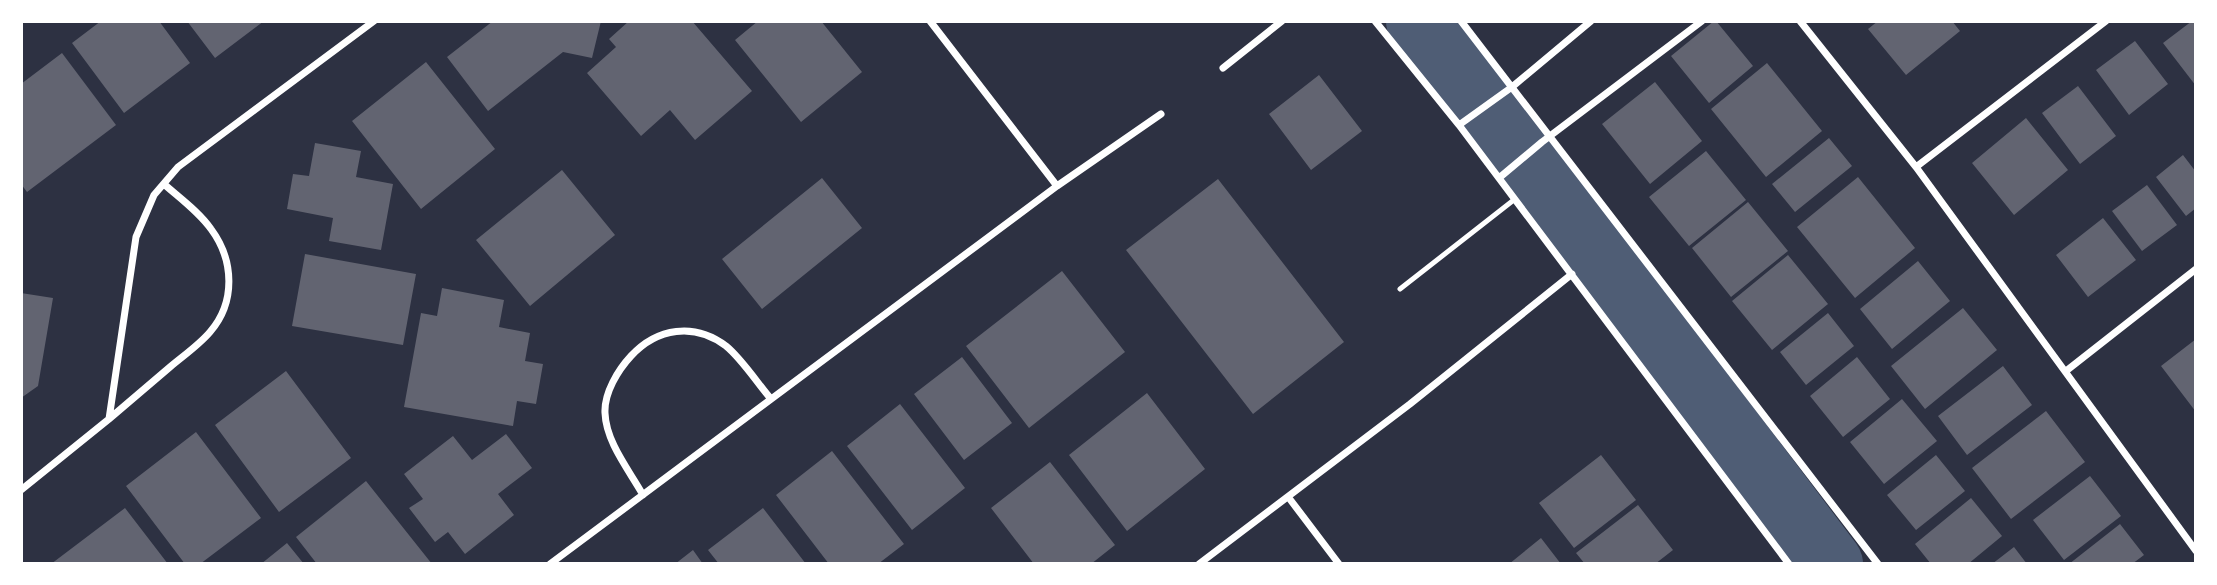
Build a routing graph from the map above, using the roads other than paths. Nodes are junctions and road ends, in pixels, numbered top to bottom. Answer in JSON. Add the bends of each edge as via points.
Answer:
{"nodes":[{"id":1,"x":374,"y":21,"type":"edge"},
{"id":2,"x":930,"y":21,"type":"edge"},
{"id":3,"x":1282,"y":21,"type":"edge"},
{"id":4,"x":1374,"y":21,"type":"edge"},
{"id":5,"x":1461,"y":21,"type":"edge"},
{"id":6,"x":1591,"y":21,"type":"edge"},
{"id":7,"x":1702,"y":21,"type":"edge"},
{"id":8,"x":1800,"y":21,"type":"edge"},
{"id":9,"x":2106,"y":21,"type":"edge"},
{"id":10,"x":1223,"y":68,"type":"dead end"},
{"id":11,"x":1512,"y":87,"type":"junction"},
{"id":12,"x":1161,"y":114,"type":"dead end"},
{"id":13,"x":1459,"y":125,"type":"junction"},
{"id":14,"x":1549,"y":136,"type":"junction"},
{"id":15,"x":1916,"y":167,"type":"junction"},
{"id":16,"x":1499,"y":178,"type":"junction"},
{"id":17,"x":165,"y":185,"type":"junction"},
{"id":18,"x":1057,"y":186,"type":"junction"},
{"id":19,"x":1515,"y":199,"type":"junction"},
{"id":20,"x":2196,"y":269,"type":"edge"},
{"id":21,"x":1572,"y":274,"type":"junction"},
{"id":22,"x":1400,"y":289,"type":"dead end"},
{"id":23,"x":2066,"y":371,"type":"junction"},
{"id":24,"x":771,"y":399,"type":"junction"},
{"id":25,"x":109,"y":419,"type":"junction"},
{"id":26,"x":21,"y":490,"type":"edge"},
{"id":27,"x":643,"y":495,"type":"junction"},
{"id":28,"x":1289,"y":498,"type":"junction"},
{"id":29,"x":2196,"y":551,"type":"edge"},
{"id":30,"x":550,"y":564,"type":"edge"},
{"id":31,"x":1199,"y":564,"type":"edge"},
{"id":32,"x":1339,"y":564,"type":"edge"},
{"id":33,"x":1789,"y":564,"type":"edge"},
{"id":34,"x":1878,"y":564,"type":"edge"}],
"edges":[{"from":1,"to":17,"type":"street","via":[[178,167]]},
{"from":2,"to":18,"type":"street"},
{"from":3,"to":10,"type":"street"},
{"from":4,"to":13,"type":"street"},
{"from":5,"to":11,"type":"street"},
{"from":6,"to":11,"type":"street"},
{"from":7,"to":14,"type":"street"},
{"from":8,"to":15,"type":"street"},
{"from":9,"to":15,"type":"street"},
{"from":11,"to":13,"type":"street"},
{"from":11,"to":14,"type":"street"},
{"from":12,"to":18,"type":"street"},
{"from":13,"to":16,"type":"street"},
{"from":14,"to":16,"type":"street"},
{"from":14,"to":34,"type":"street"},
{"from":15,"to":23,"type":"street"},
{"from":16,"to":19,"type":"street"},
{"from":17,"to":25,"type":"street","via":[[154,195],[136,237]]},
{"from":17,"to":25,"type":"street","via":[[197,213],[219,241],[229,272],[226,306],[209,334]]},
{"from":18,"to":24,"type":"street"},
{"from":19,"to":21,"type":"street"},
{"from":19,"to":22,"type":"lane"},
{"from":20,"to":23,"type":"street"},
{"from":21,"to":28,"type":"street"},
{"from":21,"to":33,"type":"street"},
{"from":23,"to":29,"type":"street"},
{"from":24,"to":27,"type":"street"},
{"from":24,"to":27,"type":"street","via":[[727,347],[710,337],[688,330],[668,331],[642,344],[623,364],[604,412],[608,433]]},
{"from":25,"to":26,"type":"street"},
{"from":27,"to":30,"type":"street"},
{"from":28,"to":31,"type":"street"},
{"from":28,"to":32,"type":"street"}]}
